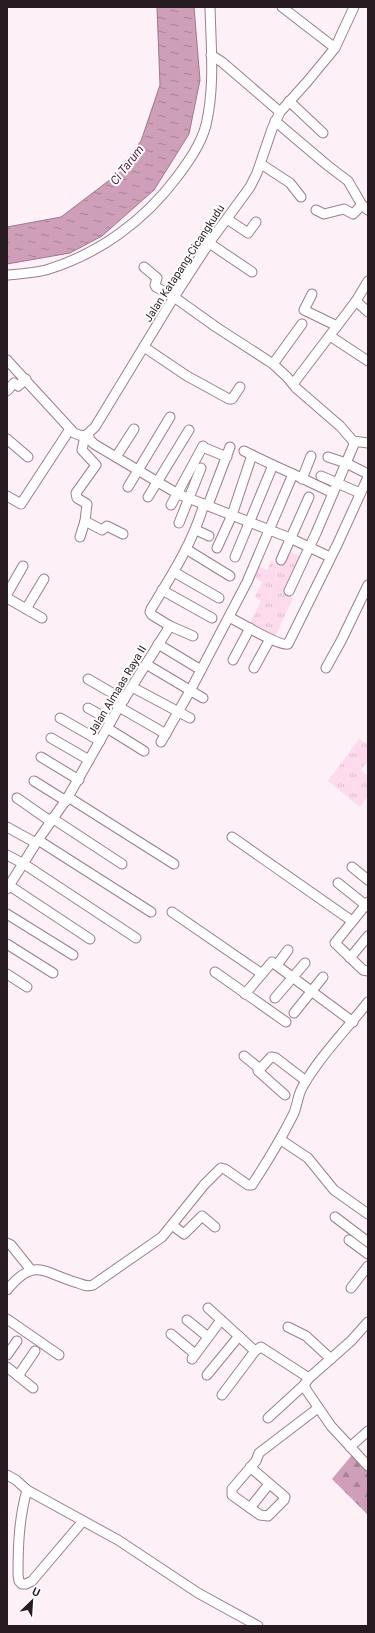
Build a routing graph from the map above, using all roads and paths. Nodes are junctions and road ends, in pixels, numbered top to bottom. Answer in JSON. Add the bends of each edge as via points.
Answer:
{"nodes":[{"id":1,"x":210,"y":7,"type":"edge"},
{"id":2,"x":282,"y":7,"type":"edge"},
{"id":3,"x":354,"y":7,"type":"edge"},
{"id":4,"x":335,"y":48,"type":"junction"},
{"id":5,"x":211,"y":55,"type":"junction"},
{"id":6,"x":289,"y":101,"type":"junction"},
{"id":7,"x":280,"y":112,"type":"junction"},
{"id":8,"x":275,"y":121,"type":"junction"},
{"id":9,"x":324,"y":133,"type":"dead end"},
{"id":10,"x":261,"y":164,"type":"junction"},
{"id":11,"x":302,"y":197,"type":"dead end"},
{"id":12,"x":365,"y":207,"type":"edge"},
{"id":13,"x":316,"y":210,"type":"dead end"},
{"id":14,"x":227,"y":219,"type":"junction"},
{"id":15,"x":256,"y":222,"type":"dead end"},
{"id":16,"x":209,"y":243,"type":"junction"},
{"id":17,"x":144,"y":267,"type":"dead end"},
{"id":18,"x":252,"y":272,"type":"dead end"},
{"id":19,"x":7,"y":275,"type":"edge"},
{"id":20,"x":368,"y":281,"type":"edge"},
{"id":21,"x":312,"y":294,"type":"dead end"},
{"id":22,"x":174,"y":297,"type":"junction"},
{"id":23,"x":356,"y":301,"type":"junction"},
{"id":24,"x":368,"y":312,"type":"edge"},
{"id":25,"x":302,"y":324,"type":"dead end"},
{"id":26,"x":336,"y":326,"type":"junction"},
{"id":27,"x":330,"y":336,"type":"junction"},
{"id":28,"x":144,"y":347,"type":"junction"},
{"id":29,"x":7,"y":360,"type":"edge"},
{"id":30,"x":368,"y":362,"type":"edge"},
{"id":31,"x":273,"y":364,"type":"junction"},
{"id":32,"x":26,"y":379,"type":"junction"},
{"id":33,"x":293,"y":384,"type":"junction"},
{"id":34,"x":240,"y":387,"type":"dead end"},
{"id":35,"x":7,"y":390,"type":"edge"},
{"id":36,"x":170,"y":417,"type":"dead end"},
{"id":37,"x":70,"y":429,"type":"junction"},
{"id":38,"x":134,"y":429,"type":"dead end"},
{"id":39,"x":190,"y":430,"type":"dead end"},
{"id":40,"x":86,"y":435,"type":"junction"},
{"id":41,"x":7,"y":439,"type":"edge"},
{"id":42,"x":355,"y":442,"type":"junction"},
{"id":43,"x":368,"y":443,"type":"edge"},
{"id":44,"x":230,"y":446,"type":"dead end"},
{"id":45,"x":311,"y":456,"type":"dead end"},
{"id":46,"x":28,"y":457,"type":"dead end"},
{"id":47,"x":116,"y":457,"type":"junction"},
{"id":48,"x":226,"y":457,"type":"junction"},
{"id":49,"x":328,"y":457,"type":"dead end"},
{"id":50,"x":346,"y":463,"type":"junction"},
{"id":51,"x":273,"y":465,"type":"junction"},
{"id":52,"x":201,"y":468,"type":"dead end"},
{"id":53,"x":138,"y":470,"type":"junction"},
{"id":54,"x":293,"y":474,"type":"junction"},
{"id":55,"x":368,"y":475,"type":"edge"},
{"id":56,"x":321,"y":476,"type":"dead end"},
{"id":57,"x":302,"y":479,"type":"junction"},
{"id":58,"x":157,"y":482,"type":"junction"},
{"id":59,"x":338,"y":483,"type":"junction"},
{"id":60,"x":128,"y":487,"type":"dead end"},
{"id":61,"x":333,"y":493,"type":"junction"},
{"id":62,"x":360,"y":493,"type":"junction"},
{"id":63,"x":178,"y":494,"type":"junction"},
{"id":64,"x":7,"y":496,"type":"edge"},
{"id":65,"x":148,"y":497,"type":"dead end"},
{"id":66,"x":309,"y":497,"type":"dead end"},
{"id":67,"x":189,"y":498,"type":"junction"},
{"id":68,"x":171,"y":505,"type":"dead end"},
{"id":69,"x":206,"y":505,"type":"junction"},
{"id":70,"x":232,"y":515,"type":"junction"},
{"id":71,"x":85,"y":521,"type":"junction"},
{"id":72,"x":250,"y":522,"type":"junction"},
{"id":73,"x":179,"y":523,"type":"dead end"},
{"id":74,"x":196,"y":530,"type":"junction"},
{"id":75,"x":270,"y":530,"type":"junction"},
{"id":76,"x":124,"y":534,"type":"dead end"},
{"id":77,"x":209,"y":536,"type":"dead end"},
{"id":78,"x":80,"y":538,"type":"dead end"},
{"id":79,"x":290,"y":538,"type":"junction"},
{"id":80,"x":310,"y":547,"type":"junction"},
{"id":81,"x":217,"y":548,"type":"dead end"},
{"id":82,"x":186,"y":549,"type":"junction"},
{"id":83,"x":330,"y":557,"type":"junction"},
{"id":84,"x":235,"y":558,"type":"dead end"},
{"id":85,"x":281,"y":560,"type":"dead end"},
{"id":86,"x":24,"y":566,"type":"dead end"},
{"id":87,"x":174,"y":572,"type":"junction"},
{"id":88,"x":230,"y":576,"type":"dead end"},
{"id":89,"x":44,"y":579,"type":"dead end"},
{"id":90,"x":368,"y":585,"type":"edge"},
{"id":91,"x":162,"y":590,"type":"junction"},
{"id":92,"x":289,"y":591,"type":"dead end"},
{"id":93,"x":7,"y":594,"type":"edge"},
{"id":94,"x":7,"y":598,"type":"edge"},
{"id":95,"x":219,"y":598,"type":"dead end"},
{"id":96,"x":26,"y":609,"type":"junction"},
{"id":97,"x":228,"y":617,"type":"junction"},
{"id":98,"x":42,"y":618,"type":"dead end"},
{"id":99,"x":212,"y":618,"type":"dead end"},
{"id":100,"x":170,"y":626,"type":"junction"},
{"id":101,"x":250,"y":628,"type":"junction"},
{"id":102,"x":193,"y":636,"type":"dead end"},
{"id":103,"x":270,"y":639,"type":"junction"},
{"id":104,"x":158,"y":644,"type":"junction"},
{"id":105,"x":233,"y":660,"type":"dead end"},
{"id":106,"x":146,"y":664,"type":"junction"},
{"id":107,"x":254,"y":668,"type":"dead end"},
{"id":108,"x":326,"y":668,"type":"dead end"},
{"id":109,"x":201,"y":670,"type":"junction"},
{"id":110,"x":88,"y":679,"type":"dead end"},
{"id":111,"x":132,"y":687,"type":"junction"},
{"id":112,"x":190,"y":691,"type":"junction"},
{"id":113,"x":203,"y":698,"type":"dead end"},
{"id":114,"x":121,"y":703,"type":"junction"},
{"id":115,"x":88,"y":708,"type":"dead end"},
{"id":116,"x":178,"y":712,"type":"junction"},
{"id":117,"x":60,"y":718,"type":"dead end"},
{"id":118,"x":190,"y":718,"type":"dead end"},
{"id":119,"x":109,"y":725,"type":"junction"},
{"id":120,"x":51,"y":738,"type":"dead end"},
{"id":121,"x":100,"y":741,"type":"junction"},
{"id":122,"x":144,"y":751,"type":"dead end"},
{"id":123,"x":41,"y":757,"type":"dead end"},
{"id":124,"x":90,"y":760,"type":"junction"},
{"id":125,"x":79,"y":780,"type":"junction"},
{"id":126,"x":34,"y":781,"type":"dead end"},
{"id":127,"x":17,"y":798,"type":"dead end"},
{"id":128,"x":67,"y":799,"type":"junction"},
{"id":129,"x":51,"y":819,"type":"junction"},
{"id":130,"x":7,"y":827,"type":"edge"},
{"id":131,"x":232,"y":837,"type":"dead end"},
{"id":132,"x":37,"y":841,"type":"junction"},
{"id":133,"x":7,"y":855,"type":"edge"},
{"id":134,"x":24,"y":864,"type":"junction"},
{"id":135,"x":122,"y":864,"type":"dead end"},
{"id":136,"x":174,"y":864,"type":"dead end"},
{"id":137,"x":352,"y":867,"type":"dead end"},
{"id":138,"x":368,"y":880,"type":"edge"},
{"id":139,"x":338,"y":883,"type":"dead end"},
{"id":140,"x":8,"y":886,"type":"edge"},
{"id":141,"x":367,"y":904,"type":"edge"},
{"id":142,"x":151,"y":912,"type":"dead end"},
{"id":143,"x":172,"y":912,"type":"dead end"},
{"id":144,"x":7,"y":914,"type":"edge"},
{"id":145,"x":352,"y":920,"type":"junction"},
{"id":146,"x":368,"y":936,"type":"edge"},
{"id":147,"x":136,"y":938,"type":"dead end"},
{"id":148,"x":90,"y":939,"type":"dead end"},
{"id":149,"x":7,"y":944,"type":"edge"},
{"id":150,"x":288,"y":950,"type":"dead end"},
{"id":151,"x":73,"y":955,"type":"dead end"},
{"id":152,"x":350,"y":958,"type":"junction"},
{"id":153,"x":305,"y":963,"type":"dead end"},
{"id":154,"x":277,"y":965,"type":"junction"},
{"id":155,"x":368,"y":971,"type":"edge"},
{"id":156,"x":215,"y":972,"type":"dead end"},
{"id":157,"x":53,"y":973,"type":"dead end"},
{"id":158,"x":7,"y":974,"type":"edge"},
{"id":159,"x":262,"y":974,"type":"junction"},
{"id":160,"x":323,"y":976,"type":"dead end"},
{"id":161,"x":293,"y":977,"type":"junction"},
{"id":162,"x":27,"y":987,"type":"dead end"},
{"id":163,"x":312,"y":992,"type":"junction"},
{"id":164,"x":245,"y":994,"type":"junction"},
{"id":165,"x":275,"y":998,"type":"dead end"},
{"id":166,"x":368,"y":1002,"type":"edge"},
{"id":167,"x":294,"y":1012,"type":"dead end"},
{"id":168,"x":286,"y":1022,"type":"dead end"},
{"id":169,"x":353,"y":1022,"type":"junction"},
{"id":170,"x":244,"y":1056,"type":"dead end"},
{"id":171,"x":257,"y":1073,"type":"junction"},
{"id":172,"x":306,"y":1081,"type":"junction"},
{"id":173,"x":285,"y":1095,"type":"dead end"},
{"id":174,"x":281,"y":1140,"type":"junction"},
{"id":175,"x":368,"y":1214,"type":"edge"},
{"id":176,"x":335,"y":1217,"type":"dead end"},
{"id":177,"x":172,"y":1225,"type":"junction"},
{"id":178,"x":215,"y":1227,"type":"dead end"},
{"id":179,"x":349,"y":1240,"type":"dead end"},
{"id":180,"x":368,"y":1242,"type":"edge"},
{"id":181,"x":7,"y":1244,"type":"edge"},
{"id":182,"x":368,"y":1254,"type":"edge"},
{"id":183,"x":368,"y":1266,"type":"edge"},
{"id":184,"x":31,"y":1270,"type":"junction"},
{"id":185,"x":351,"y":1288,"type":"dead end"},
{"id":186,"x":7,"y":1290,"type":"edge"},
{"id":187,"x":208,"y":1308,"type":"dead end"},
{"id":188,"x":7,"y":1320,"type":"edge"},
{"id":189,"x":187,"y":1320,"type":"dead end"},
{"id":190,"x":221,"y":1320,"type":"junction"},
{"id":191,"x":368,"y":1322,"type":"edge"},
{"id":192,"x":288,"y":1327,"type":"dead end"},
{"id":193,"x":171,"y":1334,"type":"dead end"},
{"id":194,"x":239,"y":1336,"type":"junction"},
{"id":195,"x":208,"y":1337,"type":"junction"},
{"id":196,"x":17,"y":1341,"type":"dead end"},
{"id":197,"x":255,"y":1350,"type":"junction"},
{"id":198,"x":35,"y":1351,"type":"dead end"},
{"id":199,"x":7,"y":1355,"type":"edge"},
{"id":200,"x":59,"y":1355,"type":"dead end"},
{"id":201,"x":331,"y":1358,"type":"junction"},
{"id":202,"x":7,"y":1368,"type":"edge"},
{"id":203,"x":207,"y":1375,"type":"dead end"},
{"id":204,"x":18,"y":1376,"type":"junction"},
{"id":205,"x":307,"y":1382,"type":"junction"},
{"id":206,"x":33,"y":1388,"type":"dead end"},
{"id":207,"x":222,"y":1395,"type":"dead end"},
{"id":208,"x":318,"y":1408,"type":"junction"},
{"id":209,"x":268,"y":1418,"type":"dead end"},
{"id":210,"x":368,"y":1431,"type":"edge"},
{"id":211,"x":350,"y":1447,"type":"junction"},
{"id":212,"x":368,"y":1466,"type":"edge"},
{"id":213,"x":250,"y":1467,"type":"junction"},
{"id":214,"x":7,"y":1475,"type":"edge"},
{"id":215,"x":269,"y":1484,"type":"junction"},
{"id":216,"x":27,"y":1490,"type":"junction"},
{"id":217,"x":250,"y":1508,"type":"junction"},
{"id":218,"x":83,"y":1521,"type":"junction"},
{"id":219,"x":258,"y":1626,"type":"edge"}],
"edges":[{"from":1,"to":5,"type":"street"},
{"from":2,"to":4,"type":"street"},
{"from":3,"to":4,"type":"street","name":"Jalan Katapang-Cicangkudu"},
{"from":4,"to":6,"type":"street","name":"Jalan Katapang-Cicangkudu"},
{"from":5,"to":7,"type":"street"},
{"from":5,"to":19,"type":"street","via":[[212,85],[202,137],[186,166],[161,197],[136,222],[95,249],[45,270]]},
{"from":6,"to":7,"type":"street","name":"Jalan Katapang-Cicangkudu"},
{"from":6,"to":9,"type":"street"},
{"from":7,"to":8,"type":"street","name":"Jalan Katapang-Cicangkudu"},
{"from":8,"to":10,"type":"street","name":"Jalan Katapang-Cicangkudu"},
{"from":8,"to":12,"type":"street","via":[[348,181]]},
{"from":10,"to":11,"type":"street","via":[[290,183]]},
{"from":10,"to":14,"type":"street","name":"Jalan Katapang-Cicangkudu","via":[[250,187]]},
{"from":12,"to":13,"type":"street","via":[[353,214],[344,209],[324,214]]},
{"from":14,"to":15,"type":"street","via":[[248,233]]},
{"from":14,"to":16,"type":"street","name":"Jalan Katapang-Cicangkudu"},
{"from":16,"to":18,"type":"street"},
{"from":16,"to":22,"type":"street","name":"Jalan Katapang-Cicangkudu"},
{"from":17,"to":22,"type":"street","via":[[157,278],[156,287]]},
{"from":20,"to":23,"type":"street"},
{"from":21,"to":26,"type":"street","via":[[304,310]]},
{"from":22,"to":28,"type":"street","name":"Jalan Katapang-Cicangkudu"},
{"from":22,"to":31,"type":"street"},
{"from":23,"to":24,"type":"street"},
{"from":23,"to":26,"type":"street"},
{"from":25,"to":31,"type":"street"},
{"from":26,"to":27,"type":"street"},
{"from":27,"to":30,"type":"street"},
{"from":27,"to":33,"type":"street"},
{"from":28,"to":34,"type":"street","via":[[187,376],[229,399],[232,399]]},
{"from":28,"to":40,"type":"street","name":"Jalan Katapang-Cicangkudu","via":[[95,427]]},
{"from":29,"to":32,"type":"street"},
{"from":31,"to":33,"type":"street"},
{"from":32,"to":35,"type":"street","via":[[18,386],[14,383]]},
{"from":32,"to":37,"type":"street"},
{"from":33,"to":42,"type":"street"},
{"from":36,"to":53,"type":"street"},
{"from":37,"to":40,"type":"street","via":[[79,436]]},
{"from":37,"to":64,"type":"street","via":[[21,504]]},
{"from":38,"to":47,"type":"street"},
{"from":39,"to":58,"type":"street"},
{"from":40,"to":47,"type":"street","via":[[94,444]]},
{"from":40,"to":71,"type":"street","via":[[82,450],[96,465],[76,493],[77,498],[87,504]]},
{"from":41,"to":46,"type":"street"},
{"from":42,"to":43,"type":"street"},
{"from":42,"to":50,"type":"street"},
{"from":44,"to":48,"type":"street"},
{"from":45,"to":57,"type":"street"},
{"from":47,"to":53,"type":"street"},
{"from":48,"to":63,"type":"street","via":[[204,447]]},
{"from":48,"to":69,"type":"street"},
{"from":49,"to":50,"type":"street"},
{"from":50,"to":55,"type":"street"},
{"from":50,"to":59,"type":"street"},
{"from":51,"to":54,"type":"street"},
{"from":51,"to":70,"type":"street","via":[[248,453]]},
{"from":51,"to":72,"type":"street"},
{"from":52,"to":67,"type":"street"},
{"from":53,"to":58,"type":"street"},
{"from":53,"to":60,"type":"street"},
{"from":54,"to":57,"type":"street"},
{"from":54,"to":75,"type":"street"},
{"from":55,"to":62,"type":"street"},
{"from":56,"to":59,"type":"street"},
{"from":57,"to":61,"type":"street"},
{"from":58,"to":63,"type":"street"},
{"from":58,"to":65,"type":"street"},
{"from":59,"to":61,"type":"street"},
{"from":59,"to":62,"type":"street"},
{"from":61,"to":80,"type":"street"},
{"from":62,"to":83,"type":"street"},
{"from":63,"to":67,"type":"street"},
{"from":63,"to":68,"type":"street"},
{"from":66,"to":79,"type":"street"},
{"from":67,"to":69,"type":"street"},
{"from":67,"to":73,"type":"street"},
{"from":69,"to":70,"type":"street"},
{"from":69,"to":74,"type":"street"},
{"from":70,"to":72,"type":"street"},
{"from":70,"to":81,"type":"street"},
{"from":71,"to":76,"type":"street","via":[[102,530],[107,526]]},
{"from":71,"to":78,"type":"street"},
{"from":72,"to":75,"type":"street"},
{"from":72,"to":84,"type":"street"},
{"from":74,"to":77,"type":"street"},
{"from":74,"to":82,"type":"street"},
{"from":75,"to":79,"type":"street"},
{"from":75,"to":97,"type":"street"},
{"from":79,"to":80,"type":"street"},
{"from":79,"to":85,"type":"street"},
{"from":80,"to":83,"type":"street"},
{"from":80,"to":92,"type":"street"},
{"from":82,"to":87,"type":"street"},
{"from":82,"to":88,"type":"street"},
{"from":83,"to":103,"type":"street","via":[[288,644]]},
{"from":86,"to":93,"type":"street"},
{"from":87,"to":91,"type":"street"},
{"from":87,"to":95,"type":"street"},
{"from":89,"to":96,"type":"street"},
{"from":90,"to":108,"type":"street"},
{"from":91,"to":99,"type":"street"},
{"from":91,"to":100,"type":"street","via":[[150,612]]},
{"from":94,"to":96,"type":"street"},
{"from":96,"to":98,"type":"street"},
{"from":97,"to":101,"type":"street"},
{"from":97,"to":109,"type":"street"},
{"from":100,"to":102,"type":"street"},
{"from":100,"to":104,"type":"street","name":"Jalan Almaas Raya II"},
{"from":101,"to":103,"type":"street"},
{"from":101,"to":105,"type":"street"},
{"from":103,"to":107,"type":"street"},
{"from":104,"to":106,"type":"street","name":"Jalan Almaas Raya II"},
{"from":104,"to":109,"type":"street"},
{"from":106,"to":111,"type":"street","name":"Jalan Almaas Raya II"},
{"from":106,"to":112,"type":"street"},
{"from":109,"to":112,"type":"street"},
{"from":110,"to":114,"type":"street"},
{"from":111,"to":114,"type":"street","name":"Jalan Almaas Raya II"},
{"from":111,"to":116,"type":"street"},
{"from":112,"to":113,"type":"street"},
{"from":112,"to":116,"type":"street"},
{"from":114,"to":116,"type":"street","via":[[163,738]]},
{"from":114,"to":119,"type":"street","name":"Jalan Almaas Raya II"},
{"from":115,"to":119,"type":"street"},
{"from":116,"to":118,"type":"street"},
{"from":117,"to":121,"type":"street"},
{"from":119,"to":121,"type":"street","name":"Jalan Almaas Raya II"},
{"from":119,"to":122,"type":"street"},
{"from":120,"to":124,"type":"street"},
{"from":121,"to":124,"type":"street","name":"Jalan Almaas Raya II"},
{"from":123,"to":125,"type":"street"},
{"from":124,"to":125,"type":"street","name":"Jalan Almaas Raya II"},
{"from":125,"to":128,"type":"street","name":"Jalan Almaas Raya II"},
{"from":126,"to":128,"type":"street"},
{"from":127,"to":129,"type":"street"},
{"from":128,"to":129,"type":"street","name":"Jalan Almaas Raya II"},
{"from":128,"to":136,"type":"street"},
{"from":129,"to":132,"type":"street","name":"Jalan Almaas Raya II"},
{"from":129,"to":135,"type":"street"},
{"from":130,"to":132,"type":"street"},
{"from":131,"to":145,"type":"street"},
{"from":132,"to":134,"type":"street","name":"Jalan Almaas Raya II"},
{"from":132,"to":142,"type":"street"},
{"from":133,"to":134,"type":"street"},
{"from":134,"to":140,"type":"street","name":"Jalan Almaas Raya II"},
{"from":134,"to":147,"type":"street"},
{"from":137,"to":138,"type":"street"},
{"from":139,"to":141,"type":"street"},
{"from":140,"to":148,"type":"street"},
{"from":141,"to":145,"type":"street"},
{"from":143,"to":159,"type":"street"},
{"from":144,"to":151,"type":"street"},
{"from":145,"to":152,"type":"street","via":[[335,942]]},
{"from":146,"to":152,"type":"street"},
{"from":149,"to":157,"type":"street"},
{"from":150,"to":154,"type":"street"},
{"from":152,"to":155,"type":"street","via":[[363,970]]},
{"from":153,"to":161,"type":"street"},
{"from":154,"to":159,"type":"street","via":[[272,962]]},
{"from":154,"to":161,"type":"street"},
{"from":156,"to":164,"type":"street"},
{"from":158,"to":162,"type":"street"},
{"from":159,"to":164,"type":"street"},
{"from":160,"to":163,"type":"street"},
{"from":161,"to":163,"type":"street"},
{"from":161,"to":165,"type":"street"},
{"from":163,"to":167,"type":"street"},
{"from":163,"to":169,"type":"street"},
{"from":164,"to":168,"type":"street"},
{"from":166,"to":169,"type":"street"},
{"from":169,"to":172,"type":"street"},
{"from":170,"to":171,"type":"street"},
{"from":171,"to":172,"type":"street","via":[[270,1057],[273,1057]]},
{"from":171,"to":173,"type":"street"},
{"from":172,"to":174,"type":"street"},
{"from":174,"to":175,"type":"street","via":[[308,1158],[334,1190]]},
{"from":174,"to":177,"type":"street","via":[[252,1185],[220,1168]]},
{"from":176,"to":180,"type":"street"},
{"from":177,"to":178,"type":"street","via":[[184,1234],[202,1216]]},
{"from":177,"to":184,"type":"street","via":[[155,1242],[90,1286],[46,1271]]},
{"from":179,"to":182,"type":"street"},
{"from":181,"to":184,"type":"street","via":[[11,1245]]},
{"from":183,"to":185,"type":"street"},
{"from":184,"to":186,"type":"street","via":[[22,1274]]},
{"from":187,"to":190,"type":"street"},
{"from":188,"to":200,"type":"street"},
{"from":189,"to":195,"type":"street"},
{"from":190,"to":194,"type":"street"},
{"from":190,"to":195,"type":"street"},
{"from":191,"to":201,"type":"street"},
{"from":192,"to":201,"type":"street","via":[[306,1336]]},
{"from":193,"to":195,"type":"street","via":[[193,1357]]},
{"from":194,"to":197,"type":"street"},
{"from":194,"to":203,"type":"street"},
{"from":196,"to":199,"type":"street"},
{"from":197,"to":205,"type":"street","via":[[264,1348]]},
{"from":197,"to":207,"type":"street"},
{"from":198,"to":204,"type":"street"},
{"from":201,"to":205,"type":"street"},
{"from":202,"to":204,"type":"street"},
{"from":204,"to":206,"type":"street"},
{"from":205,"to":208,"type":"street","via":[[305,1390]]},
{"from":205,"to":209,"type":"street"},
{"from":208,"to":211,"type":"street"},
{"from":208,"to":213,"type":"street","via":[[259,1452]]},
{"from":210,"to":211,"type":"street"},
{"from":211,"to":212,"type":"street"},
{"from":213,"to":215,"type":"street"},
{"from":213,"to":217,"type":"street","via":[[231,1492]]},
{"from":214,"to":216,"type":"street"},
{"from":215,"to":217,"type":"street"},
{"from":215,"to":217,"type":"street","via":[[283,1495],[284,1500],[268,1516],[260,1515]]},
{"from":216,"to":218,"type":"street"},
{"from":216,"to":218,"type":"street","via":[[19,1525],[18,1576],[22,1584],[32,1581]]},
{"from":218,"to":219,"type":"street","via":[[118,1540],[198,1593]]}]}
